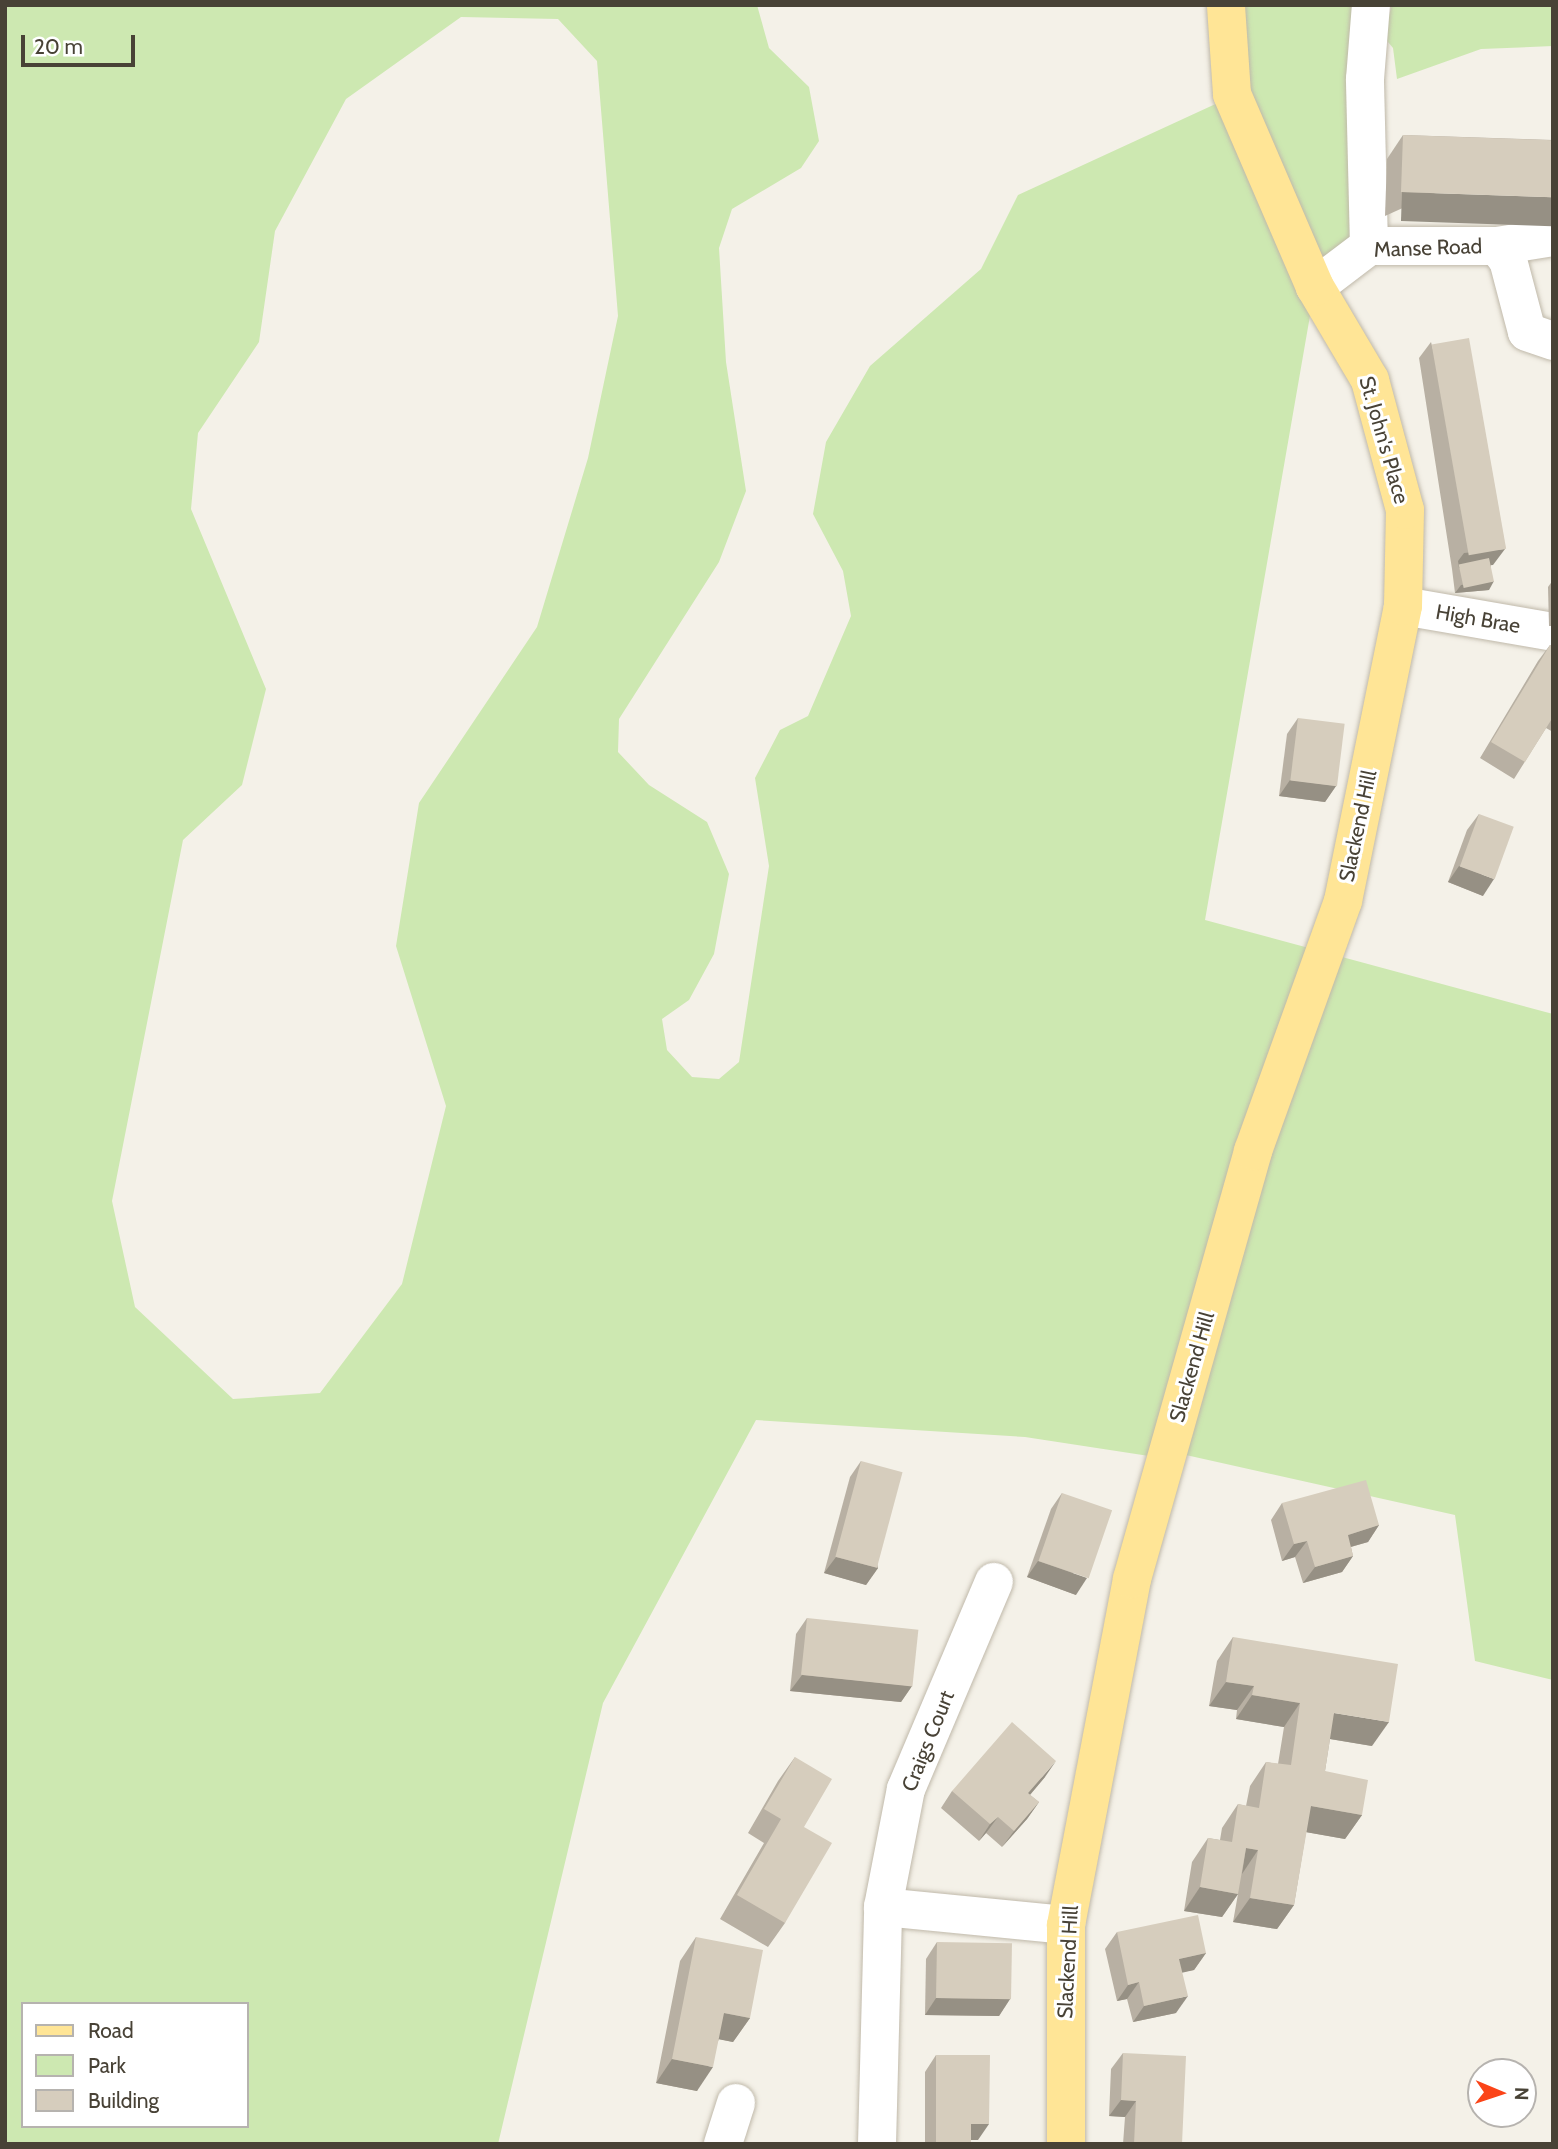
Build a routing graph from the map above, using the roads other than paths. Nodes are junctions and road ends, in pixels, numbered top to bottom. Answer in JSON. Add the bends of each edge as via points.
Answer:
{"nodes":[{"id":1,"x":1226,"y":5,"type":"edge"},
{"id":2,"x":1371,"y":5,"type":"edge"},
{"id":3,"x":1553,"y":237,"type":"edge"},
{"id":4,"x":1369,"y":246,"type":"junction"},
{"id":5,"x":1497,"y":246,"type":"junction"},
{"id":6,"x":1315,"y":287,"type":"junction"},
{"id":7,"x":1553,"y":341,"type":"edge"},
{"id":8,"x":1404,"y":606,"type":"junction"},
{"id":9,"x":1553,"y":632,"type":"edge"},
{"id":10,"x":994,"y":1582,"type":"dead end"},
{"id":11,"x":883,"y":1908,"type":"junction"},
{"id":12,"x":1066,"y":1925,"type":"junction"},
{"id":13,"x":736,"y":2103,"type":"dead end"},
{"id":14,"x":723,"y":2144,"type":"edge"},
{"id":15,"x":877,"y":2144,"type":"edge"},
{"id":16,"x":1066,"y":2144,"type":"edge"}],
"edges":[{"from":1,"to":6,"type":"main road","name":"St. John's Place","via":[[1233,94]]},
{"from":2,"to":4,"type":"street","via":[[1365,79]]},
{"from":3,"to":5,"type":"street","name":"Manse Road"},
{"from":4,"to":5,"type":"street","name":"Manse Road"},
{"from":4,"to":6,"type":"street","name":"Manse Road"},
{"from":5,"to":7,"type":"street","via":[[1508,260],[1527,332]]},
{"from":6,"to":8,"type":"main road","name":"St. John's Place","via":[[1370,380],[1405,510]]},
{"from":8,"to":9,"type":"street","name":"High Brae"},
{"from":8,"to":12,"type":"main road","name":"Slackend Hill","via":[[1343,901],[1253,1151],[1132,1579]]},
{"from":10,"to":11,"type":"street","name":"Craigs Court","via":[[906,1789]]},
{"from":11,"to":12,"type":"street"},
{"from":11,"to":15,"type":"street","name":"Craigs Court"},
{"from":12,"to":16,"type":"main road","name":"Slackend Hill"},
{"from":13,"to":14,"type":"street"}]}
